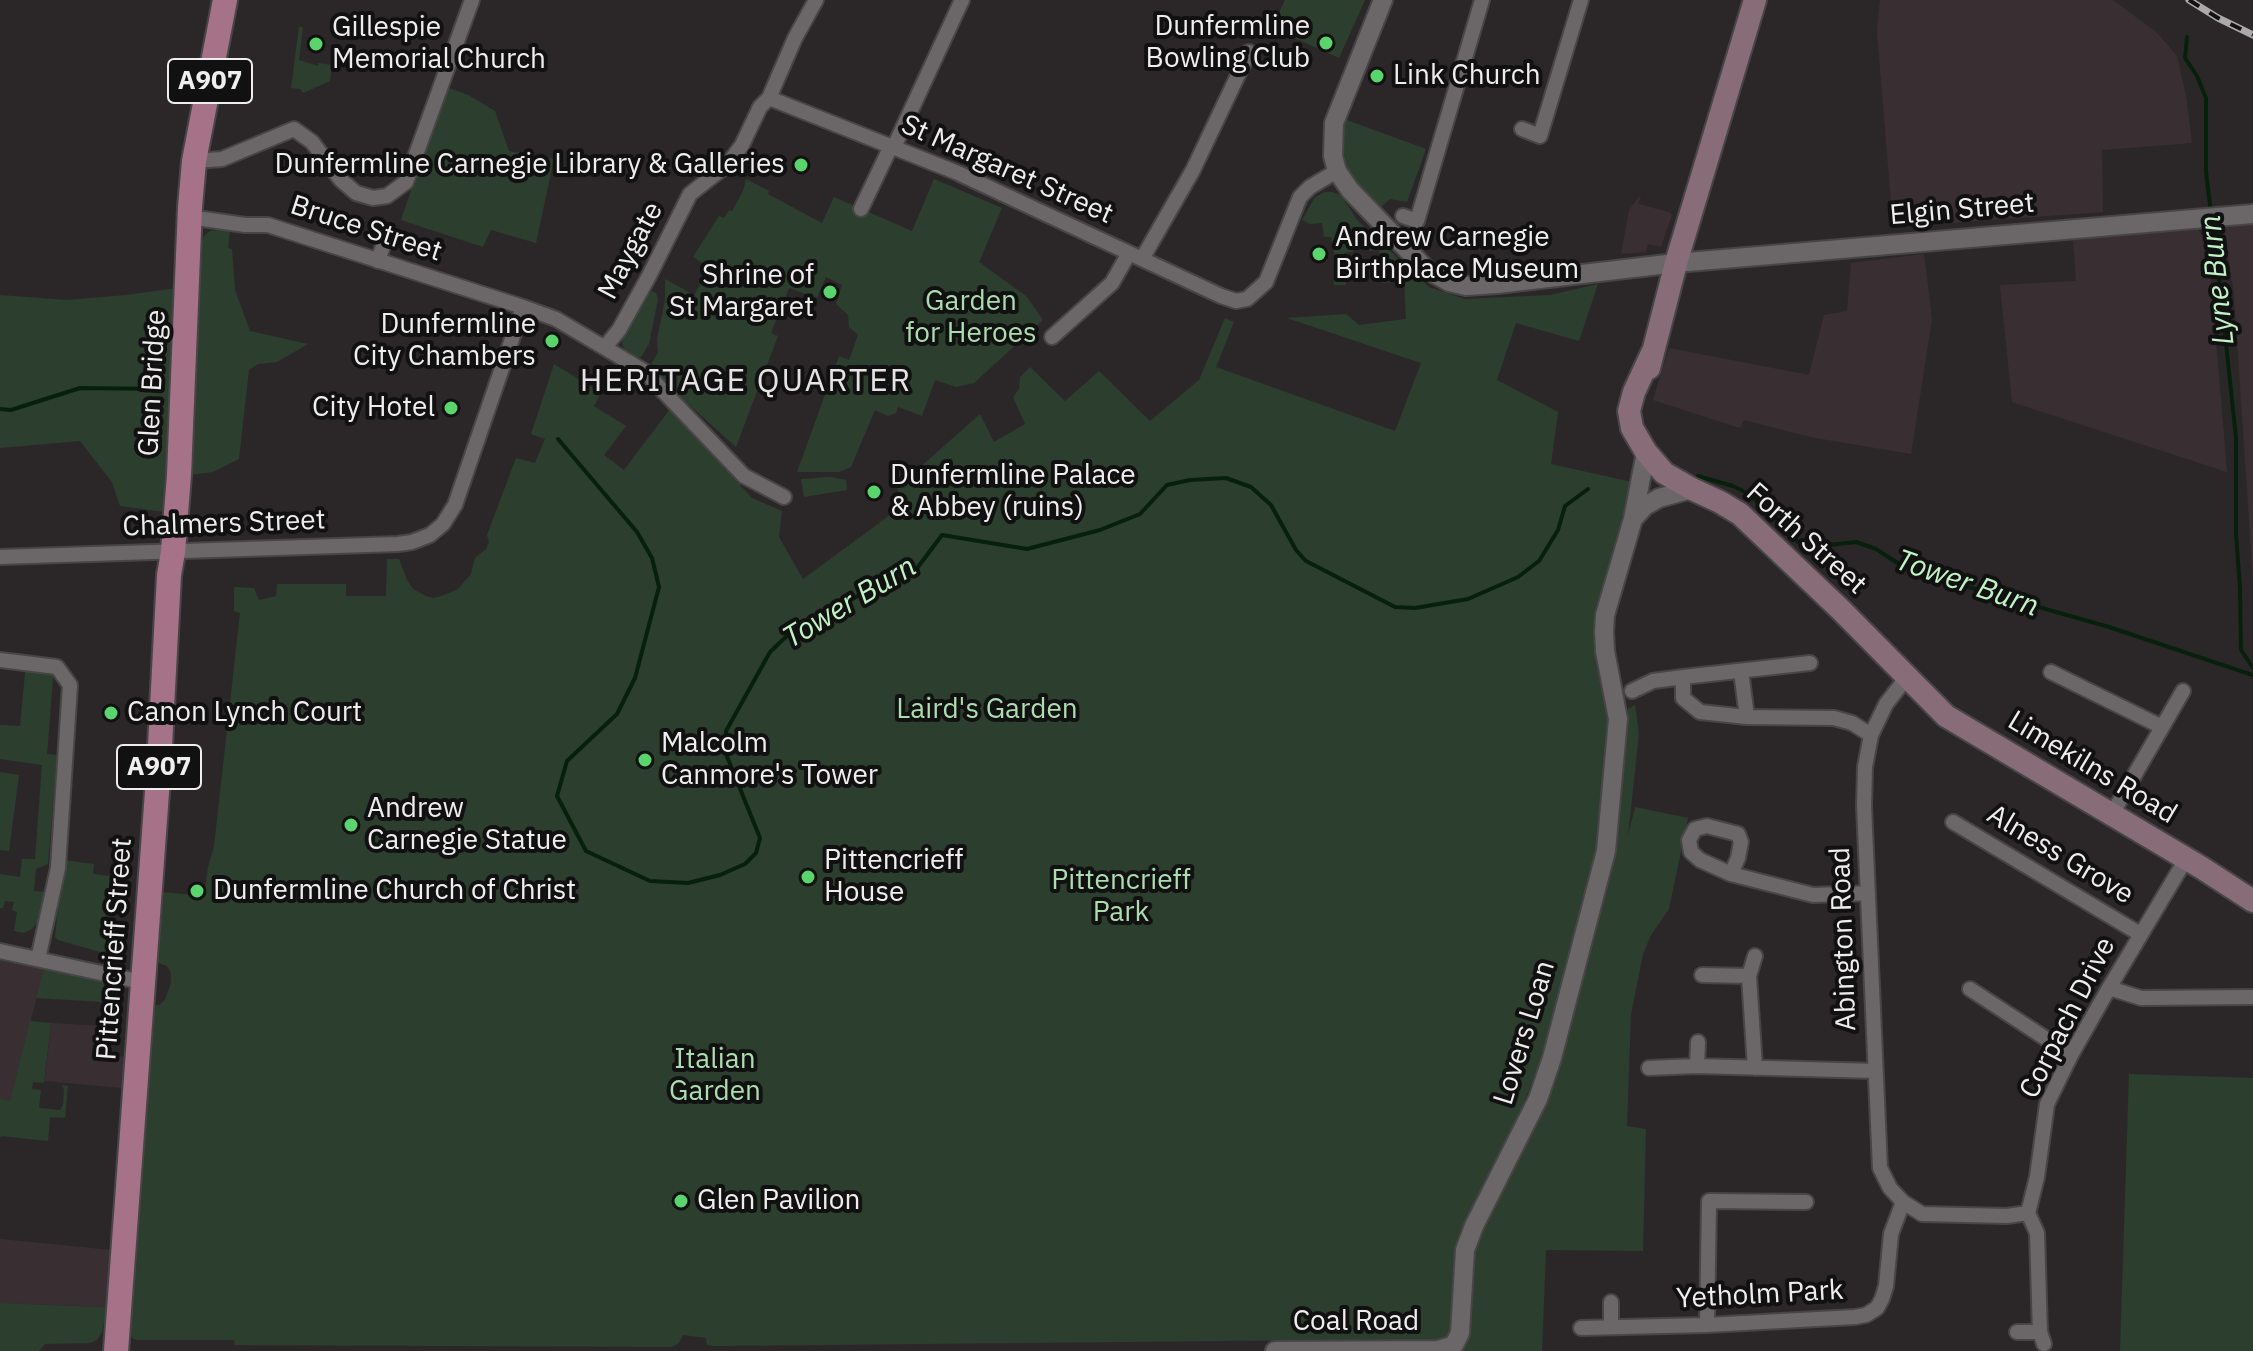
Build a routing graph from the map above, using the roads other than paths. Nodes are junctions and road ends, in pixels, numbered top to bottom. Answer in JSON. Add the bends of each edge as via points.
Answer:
{"nodes":[{"id":1,"x":209,"y":0,"type":"edge"},
{"id":2,"x":225,"y":0,"type":"edge"},
{"id":3,"x":472,"y":0,"type":"edge"},
{"id":4,"x":816,"y":0,"type":"edge"},
{"id":5,"x":962,"y":0,"type":"edge"},
{"id":6,"x":1383,"y":0,"type":"edge"},
{"id":7,"x":1482,"y":0,"type":"edge"},
{"id":8,"x":1581,"y":0,"type":"edge"},
{"id":9,"x":1755,"y":0,"type":"edge"},
{"id":10,"x":1249,"y":52,"type":"dead end"},
{"id":11,"x":769,"y":98,"type":"junction"},
{"id":12,"x":1522,"y":129,"type":"dead end"},
{"id":13,"x":892,"y":146,"type":"junction"},
{"id":14,"x":194,"y":161,"type":"junction"},
{"id":15,"x":1337,"y":171,"type":"junction"},
{"id":16,"x":861,"y":209,"type":"dead end"},
{"id":17,"x":2253,"y":214,"type":"edge"},
{"id":18,"x":1403,"y":216,"type":"dead end"},
{"id":19,"x":189,"y":217,"type":"junction"},
{"id":20,"x":386,"y":237,"type":"dead end"},
{"id":21,"x":1136,"y":256,"type":"junction"},
{"id":22,"x":378,"y":261,"type":"junction"},
{"id":23,"x":1676,"y":263,"type":"junction"},
{"id":24,"x":523,"y":307,"type":"junction"},
{"id":25,"x":1053,"y":329,"type":"dead end"},
{"id":26,"x":605,"y":347,"type":"junction"},
{"id":27,"x":1649,"y":457,"type":"junction"},
{"id":28,"x":1692,"y":489,"type":"junction"},
{"id":29,"x":784,"y":497,"type":"dead end"},
{"id":30,"x":1633,"y":519,"type":"junction"},
{"id":31,"x":173,"y":552,"type":"junction"},
{"id":32,"x":0,"y":557,"type":"edge"},
{"id":33,"x":0,"y":660,"type":"edge"},
{"id":34,"x":1810,"y":663,"type":"dead end"},
{"id":35,"x":1741,"y":671,"type":"junction"},
{"id":36,"x":2051,"y":672,"type":"dead end"},
{"id":37,"x":1683,"y":677,"type":"junction"},
{"id":38,"x":1907,"y":677,"type":"junction"},
{"id":39,"x":1632,"y":691,"type":"dead end"},
{"id":40,"x":2183,"y":691,"type":"dead end"},
{"id":41,"x":1747,"y":717,"type":"junction"},
{"id":42,"x":2162,"y":727,"type":"junction"},
{"id":43,"x":1871,"y":735,"type":"junction"},
{"id":44,"x":2112,"y":814,"type":"junction"},
{"id":45,"x":1953,"y":822,"type":"dead end"},
{"id":46,"x":2186,"y":859,"type":"junction"},
{"id":47,"x":1731,"y":874,"type":"dead end"},
{"id":48,"x":1868,"y":893,"type":"junction"},
{"id":49,"x":2253,"y":901,"type":"edge"},
{"id":50,"x":2140,"y":934,"type":"junction"},
{"id":51,"x":0,"y":951,"type":"edge"},
{"id":52,"x":1755,"y":956,"type":"dead end"},
{"id":53,"x":38,"y":959,"type":"junction"},
{"id":54,"x":1702,"y":975,"type":"dead end"},
{"id":55,"x":1749,"y":976,"type":"junction"},
{"id":56,"x":142,"y":982,"type":"junction"},
{"id":57,"x":2109,"y":988,"type":"junction"},
{"id":58,"x":1970,"y":989,"type":"dead end"},
{"id":59,"x":2253,"y":997,"type":"edge"},
{"id":60,"x":1698,"y":1042,"type":"dead end"},
{"id":61,"x":2071,"y":1055,"type":"junction"},
{"id":62,"x":1697,"y":1066,"type":"junction"},
{"id":63,"x":1649,"y":1068,"type":"dead end"},
{"id":64,"x":1755,"y":1068,"type":"junction"},
{"id":65,"x":1875,"y":1071,"type":"junction"},
{"id":66,"x":1806,"y":1202,"type":"dead end"},
{"id":67,"x":1903,"y":1202,"type":"junction"},
{"id":68,"x":2028,"y":1213,"type":"junction"},
{"id":69,"x":1611,"y":1302,"type":"dead end"},
{"id":70,"x":1707,"y":1325,"type":"junction"},
{"id":71,"x":1611,"y":1327,"type":"junction"},
{"id":72,"x":1581,"y":1328,"type":"dead end"},
{"id":73,"x":2017,"y":1332,"type":"dead end"},
{"id":74,"x":1438,"y":1350,"type":"edge"},
{"id":75,"x":116,"y":1351,"type":"edge"},
{"id":76,"x":1275,"y":1351,"type":"edge"}],
"edges":[{"from":1,"to":14,"type":"main road","number":"A907","via":[[192,101]]},
{"from":2,"to":14,"type":"main road","number":"A907"},
{"from":3,"to":14,"type":"street","via":[[406,182],[387,196],[356,193],[294,129],[222,159]]},
{"from":4,"to":11,"type":"street","name":"Maygate"},
{"from":5,"to":13,"type":"street"},
{"from":6,"to":15,"type":"street","via":[[1334,123]]},
{"from":7,"to":18,"type":"street","via":[[1417,221]]},
{"from":8,"to":12,"type":"street","via":[[1540,136]]},
{"from":9,"to":23,"type":"main road"},
{"from":10,"to":21,"type":"street","via":[[1193,170]]},
{"from":11,"to":13,"type":"street","name":"St Margaret Street"},
{"from":11,"to":26,"type":"street","name":"Maygate","via":[[728,164],[690,194]]},
{"from":13,"to":16,"type":"street"},
{"from":13,"to":21,"type":"street","name":"St Margaret Street"},
{"from":14,"to":19,"type":"main road","number":"A907"},
{"from":15,"to":21,"type":"street","name":"St Margaret Street","via":[[1300,197],[1266,282],[1247,299],[1221,296]]},
{"from":15,"to":23,"type":"street","name":"Elgin Street","via":[[1426,269],[1449,282],[1497,284]]},
{"from":17,"to":23,"type":"street","name":"Elgin Street"},
{"from":19,"to":22,"type":"street","name":"Bruce Street","via":[[268,225]]},
{"from":19,"to":31,"type":"main road","name":"Glen Bridge","number":"A907"},
{"from":20,"to":22,"type":"street"},
{"from":21,"to":25,"type":"street","via":[[1112,283]]},
{"from":22,"to":24,"type":"street","name":"Bruce Street"},
{"from":23,"to":27,"type":"main road","via":[[1652,353],[1629,411],[1632,428]]},
{"from":24,"to":26,"type":"street","name":"Bruce Street"},
{"from":24,"to":31,"type":"street","name":"Chalmers Street","via":[[455,505],[430,535],[412,542]]},
{"from":26,"to":29,"type":"street","name":"Bruce Street","via":[[644,371],[744,476]]},
{"from":27,"to":28,"type":"main road","name":"Forth Street"},
{"from":27,"to":30,"type":"street","name":"Lovers Loan"},
{"from":28,"to":30,"type":"street","via":[[1659,498]]},
{"from":28,"to":38,"type":"main road","name":"Forth Street","via":[[1740,514]]},
{"from":30,"to":74,"type":"street","name":"Lovers Loan","via":[[1605,615],[1605,651],[1618,719],[1606,851],[1538,1099],[1465,1250],[1460,1333],[1454,1345]]},
{"from":31,"to":32,"type":"street","name":"Chalmers Street"},
{"from":31,"to":56,"type":"main road","name":"Pittencrieff Street","number":"A907"},
{"from":33,"to":53,"type":"street","via":[[57,667],[70,685],[58,868]]},
{"from":34,"to":35,"type":"street"},
{"from":35,"to":37,"type":"street"},
{"from":35,"to":41,"type":"street"},
{"from":36,"to":42,"type":"street"},
{"from":37,"to":39,"type":"street","via":[[1653,681]]},
{"from":37,"to":41,"type":"street","via":[[1683,698],[1700,712]]},
{"from":38,"to":43,"type":"street","name":"Abington Road"},
{"from":38,"to":44,"type":"main road","name":"Limekilns Road","via":[[1946,716]]},
{"from":40,"to":42,"type":"street"},
{"from":41,"to":43,"type":"street","via":[[1834,718]]},
{"from":42,"to":44,"type":"street"},
{"from":43,"to":48,"type":"street","name":"Abington Road","via":[[1864,806]]},
{"from":44,"to":46,"type":"main road","name":"Limekilns Road"},
{"from":45,"to":50,"type":"street","name":"Alness Grove"},
{"from":46,"to":49,"type":"main road","name":"Limekilns Road"},
{"from":46,"to":50,"type":"street","name":"Corpach Drive"},
{"from":47,"to":48,"type":"street","via":[[1813,895]]},
{"from":48,"to":65,"type":"street","name":"Abington Road"},
{"from":50,"to":57,"type":"street","name":"Corpach Drive"},
{"from":51,"to":53,"type":"street"},
{"from":52,"to":55,"type":"street"},
{"from":53,"to":56,"type":"street"},
{"from":54,"to":55,"type":"street"},
{"from":55,"to":64,"type":"street"},
{"from":56,"to":75,"type":"main road","name":"Pittencrieff Street","number":"A907"},
{"from":57,"to":59,"type":"street","via":[[2141,998]]},
{"from":57,"to":61,"type":"street","name":"Corpach Drive"},
{"from":58,"to":61,"type":"street"},
{"from":60,"to":62,"type":"street"},
{"from":61,"to":68,"type":"street","name":"Corpach Drive","via":[[2047,1104]]},
{"from":62,"to":63,"type":"street"},
{"from":62,"to":64,"type":"street"},
{"from":64,"to":65,"type":"street"},
{"from":65,"to":67,"type":"street","name":"Abington Road","via":[[1880,1168]]},
{"from":66,"to":70,"type":"street","via":[[1709,1201]]},
{"from":67,"to":68,"type":"street","via":[[1922,1214]]},
{"from":67,"to":70,"type":"street","name":"Yetholm Park","via":[[1891,1234],[1882,1299],[1866,1315]]},
{"from":68,"to":73,"type":"street","name":"Corpach Drive","via":[[2037,1233],[2042,1338]]},
{"from":69,"to":71,"type":"street"},
{"from":70,"to":71,"type":"street","name":"Yetholm Park"},
{"from":71,"to":72,"type":"street","name":"Yetholm Park"},
{"from":74,"to":76,"type":"street","name":"Coal Road"}]}
